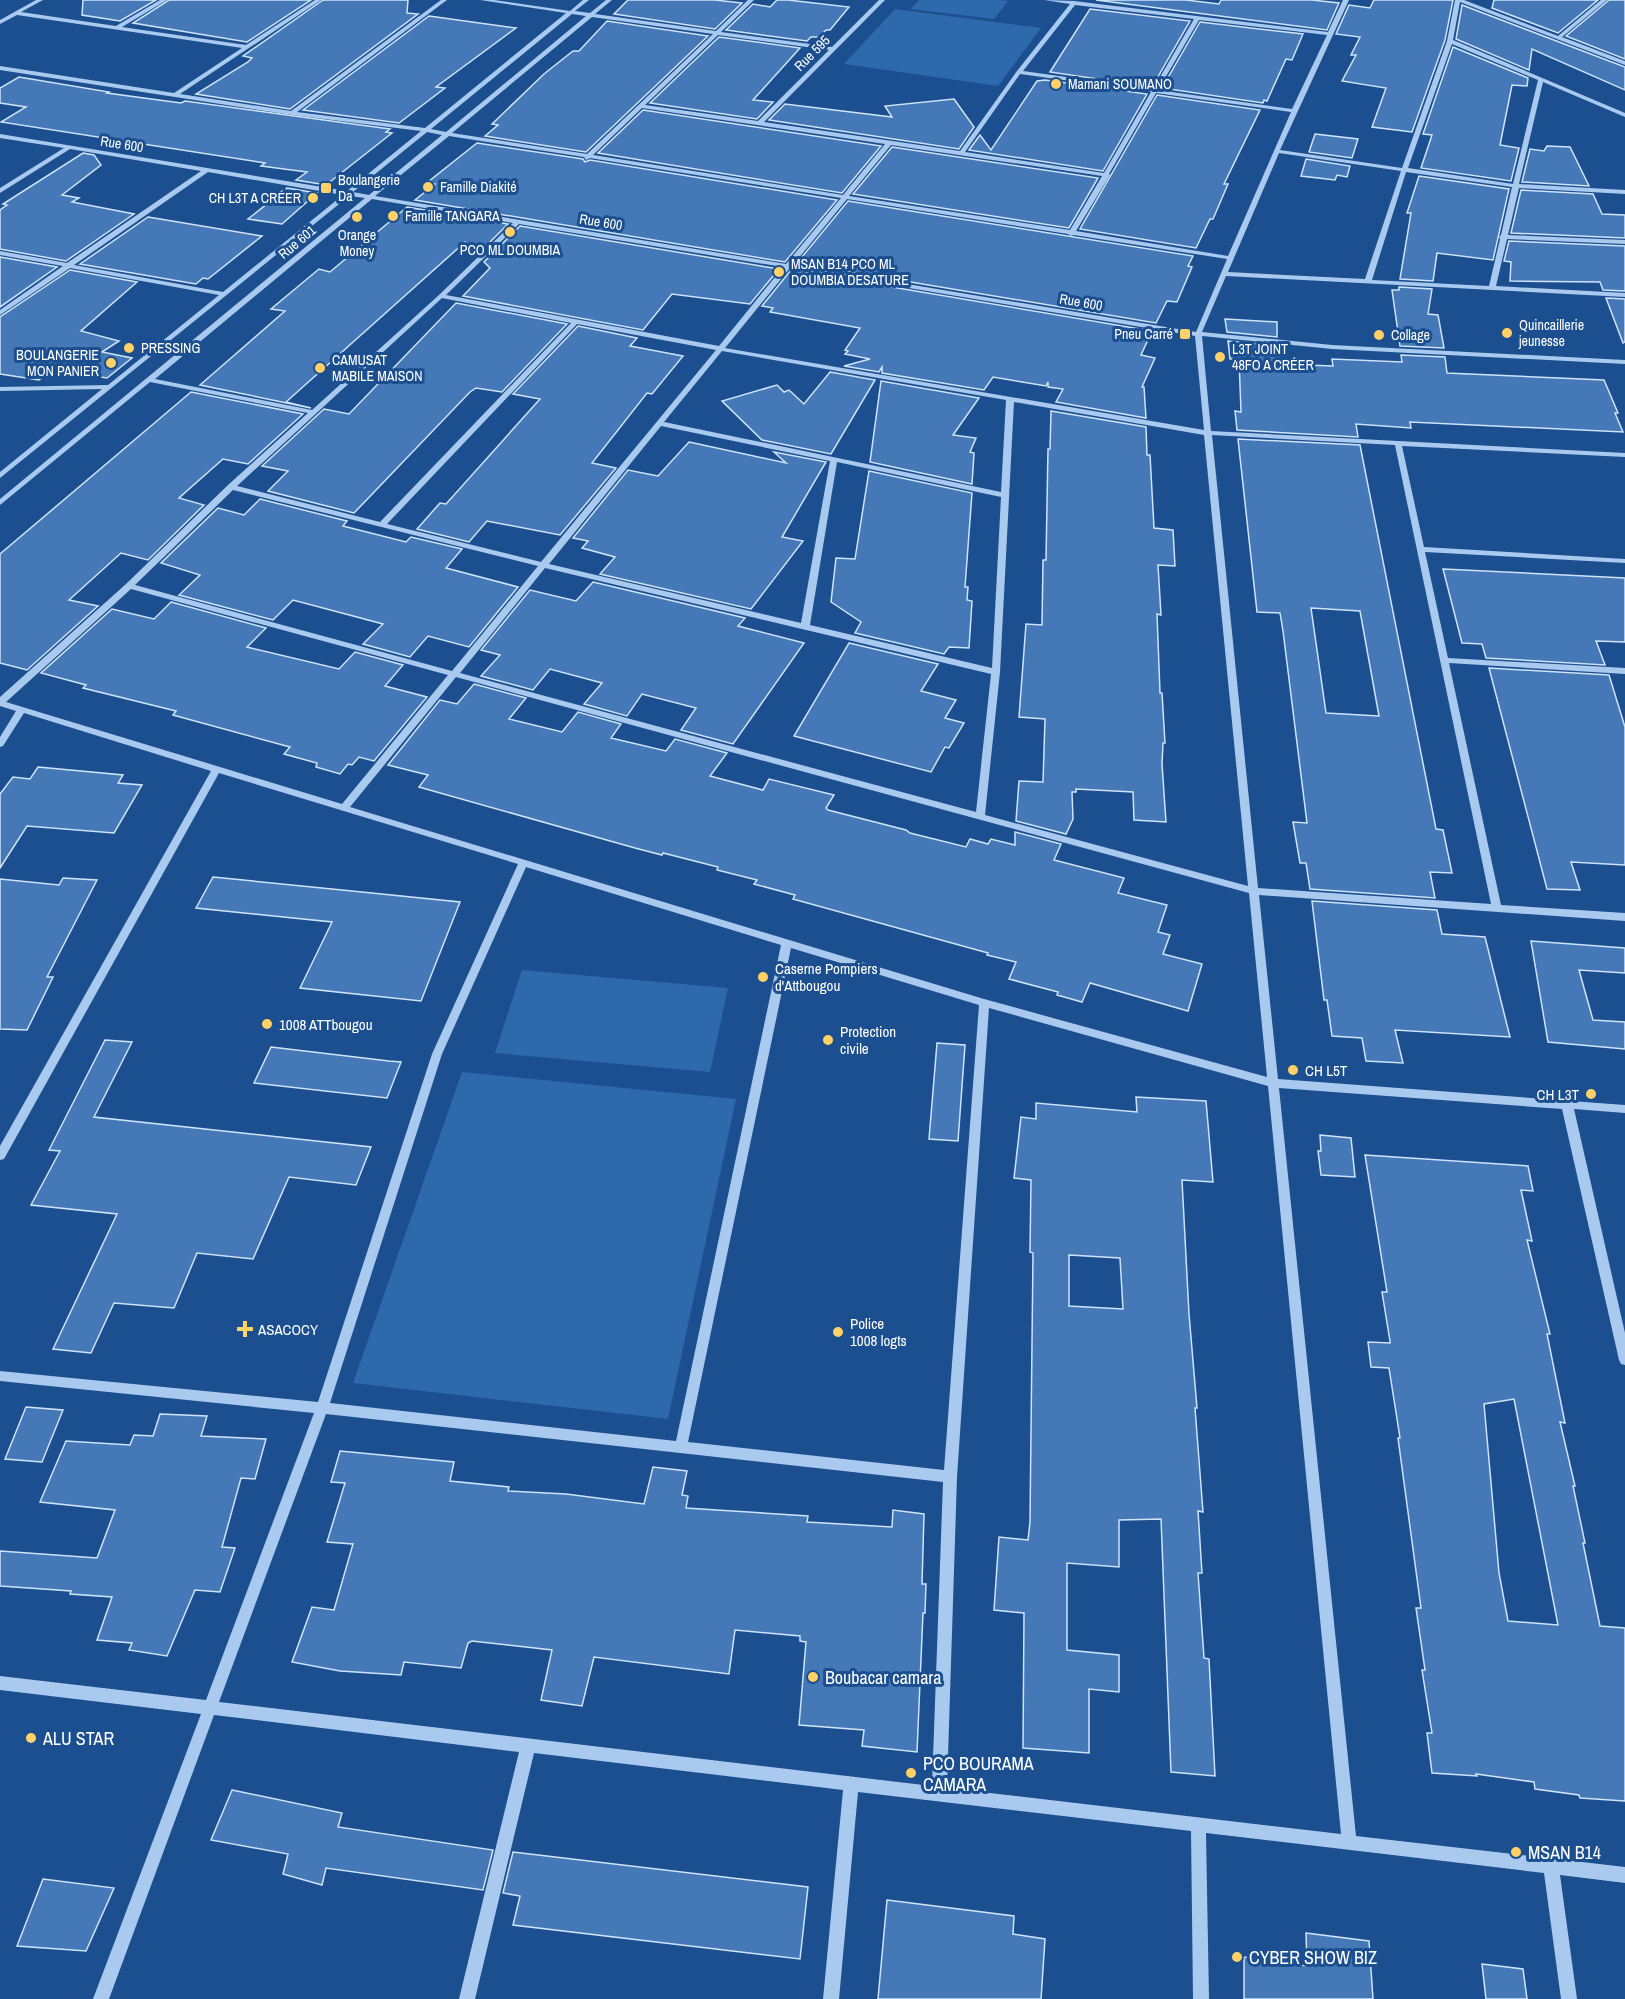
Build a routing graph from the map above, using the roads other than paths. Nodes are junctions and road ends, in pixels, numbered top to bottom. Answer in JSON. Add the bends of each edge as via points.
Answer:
{"nodes":[{"id":1,"x":40,"y":0,"type":"edge"},
{"id":2,"x":164,"y":0,"type":"edge"},
{"id":3,"x":318,"y":0,"type":"edge"},
{"id":4,"x":444,"y":0,"type":"edge"},
{"id":5,"x":483,"y":0,"type":"edge"},
{"id":6,"x":586,"y":0,"type":"edge"},
{"id":7,"x":609,"y":0,"type":"edge"},
{"id":8,"x":751,"y":0,"type":"edge"},
{"id":9,"x":882,"y":0,"type":"edge"},
{"id":10,"x":1047,"y":0,"type":"edge"},
{"id":11,"x":1346,"y":0,"type":"edge"},
{"id":12,"x":1458,"y":0,"type":"edge"},
{"id":13,"x":1604,"y":0,"type":"edge"},
{"id":14,"x":1074,"y":3,"type":"junction"},
{"id":15,"x":571,"y":12,"type":"junction"},
{"id":16,"x":15,"y":13,"type":"junction"},
{"id":17,"x":591,"y":15,"type":"junction"},
{"id":18,"x":1197,"y":18,"type":"junction"},
{"id":19,"x":0,"y":22,"type":"edge"},
{"id":20,"x":117,"y":28,"type":"junction"},
{"id":21,"x":717,"y":33,"type":"junction"},
{"id":22,"x":1331,"y":34,"type":"junction"},
{"id":23,"x":1559,"y":37,"type":"junction"},
{"id":24,"x":1450,"y":41,"type":"junction"},
{"id":25,"x":246,"y":47,"type":"junction"},
{"id":26,"x":833,"y":49,"type":"junction"},
{"id":27,"x":1625,"y":63,"type":"edge"},
{"id":28,"x":0,"y":68,"type":"edge"},
{"id":29,"x":1019,"y":72,"type":"junction"},
{"id":30,"x":1541,"y":78,"type":"junction"},
{"id":31,"x":1154,"y":91,"type":"junction"},
{"id":32,"x":175,"y":95,"type":"junction"},
{"id":33,"x":642,"y":106,"type":"junction"},
{"id":34,"x":1294,"y":111,"type":"junction"},
{"id":35,"x":292,"y":113,"type":"junction"},
{"id":36,"x":1625,"y":115,"type":"edge"},
{"id":37,"x":759,"y":124,"type":"junction"},
{"id":38,"x":425,"y":130,"type":"junction"},
{"id":39,"x":446,"y":134,"type":"junction"},
{"id":40,"x":0,"y":136,"type":"edge"},
{"id":41,"x":889,"y":143,"type":"junction"},
{"id":42,"x":70,"y":147,"type":"junction"},
{"id":43,"x":1277,"y":151,"type":"junction"},
{"id":44,"x":961,"y":154,"type":"junction"},
{"id":45,"x":586,"y":158,"type":"junction"},
{"id":46,"x":207,"y":170,"type":"junction"},
{"id":47,"x":1404,"y":170,"type":"junction"},
{"id":48,"x":1107,"y":175,"type":"junction"},
{"id":49,"x":1515,"y":186,"type":"junction"},
{"id":50,"x":0,"y":191,"type":"edge"},
{"id":51,"x":1625,"y":192,"type":"edge"},
{"id":52,"x":348,"y":193,"type":"junction"},
{"id":53,"x":371,"y":197,"type":"junction"},
{"id":54,"x":844,"y":199,"type":"junction"},
{"id":55,"x":518,"y":221,"type":"junction"},
{"id":56,"x":1071,"y":234,"type":"junction"},
{"id":57,"x":1502,"y":237,"type":"junction"},
{"id":58,"x":1625,"y":242,"type":"edge"},
{"id":59,"x":0,"y":253,"type":"edge"},
{"id":60,"x":1231,"y":258,"type":"junction"},
{"id":61,"x":789,"y":265,"type":"junction"},
{"id":62,"x":69,"y":266,"type":"junction"},
{"id":63,"x":1224,"y":273,"type":"junction"},
{"id":64,"x":1368,"y":281,"type":"junction"},
{"id":65,"x":1492,"y":288,"type":"junction"},
{"id":66,"x":224,"y":294,"type":"junction"},
{"id":67,"x":1625,"y":295,"type":"edge"},
{"id":68,"x":441,"y":296,"type":"junction"},
{"id":69,"x":0,"y":314,"type":"edge"},
{"id":70,"x":576,"y":321,"type":"junction"},
{"id":71,"x":1198,"y":334,"type":"junction"},
{"id":72,"x":721,"y":349,"type":"junction"},
{"id":73,"x":1625,"y":362,"type":"edge"},
{"id":74,"x":149,"y":380,"type":"junction"},
{"id":75,"x":110,"y":387,"type":"junction"},
{"id":76,"x":0,"y":389,"type":"edge"},
{"id":77,"x":1010,"y":400,"type":"junction"},
{"id":78,"x":313,"y":412,"type":"junction"},
{"id":79,"x":659,"y":423,"type":"junction"},
{"id":80,"x":1208,"y":433,"type":"junction"},
{"id":81,"x":1398,"y":443,"type":"junction"},
{"id":82,"x":1625,"y":455,"type":"edge"},
{"id":83,"x":834,"y":460,"type":"junction"},
{"id":84,"x":0,"y":476,"type":"edge"},
{"id":85,"x":231,"y":487,"type":"junction"},
{"id":86,"x":1005,"y":495,"type":"junction"},
{"id":87,"x":0,"y":503,"type":"edge"},
{"id":88,"x":382,"y":525,"type":"junction"},
{"id":89,"x":1420,"y":549,"type":"junction"},
{"id":90,"x":1625,"y":561,"type":"edge"},
{"id":91,"x":543,"y":565,"type":"junction"},
{"id":92,"x":129,"y":586,"type":"junction"},
{"id":93,"x":805,"y":627,"type":"junction"},
{"id":94,"x":1444,"y":660,"type":"junction"},
{"id":95,"x":1625,"y":670,"type":"edge"},
{"id":96,"x":996,"y":672,"type":"junction"},
{"id":97,"x":453,"y":675,"type":"junction"},
{"id":98,"x":0,"y":702,"type":"edge"},
{"id":99,"x":21,"y":710,"type":"junction"},
{"id":100,"x":0,"y":744,"type":"edge"},
{"id":101,"x":217,"y":769,"type":"junction"},
{"id":102,"x":344,"y":808,"type":"junction"},
{"id":103,"x":980,"y":816,"type":"junction"},
{"id":104,"x":524,"y":863,"type":"junction"},
{"id":105,"x":1254,"y":891,"type":"junction"},
{"id":106,"x":1497,"y":908,"type":"junction"},
{"id":107,"x":1625,"y":917,"type":"edge"},
{"id":108,"x":787,"y":943,"type":"junction"},
{"id":109,"x":984,"y":1003,"type":"junction"},
{"id":110,"x":1273,"y":1083,"type":"junction"},
{"id":111,"x":1567,"y":1105,"type":"junction"},
{"id":112,"x":1625,"y":1109,"type":"edge"},
{"id":113,"x":0,"y":1156,"type":"edge"},
{"id":114,"x":1622,"y":1333,"type":"edge"},
{"id":115,"x":1625,"y":1360,"type":"edge"},
{"id":116,"x":0,"y":1376,"type":"edge"},
{"id":117,"x":322,"y":1408,"type":"junction"},
{"id":118,"x":681,"y":1448,"type":"junction"},
{"id":119,"x":950,"y":1477,"type":"junction"},
{"id":120,"x":0,"y":1683,"type":"edge"},
{"id":121,"x":209,"y":1708,"type":"junction"},
{"id":122,"x":528,"y":1746,"type":"junction"},
{"id":123,"x":851,"y":1784,"type":"junction"},
{"id":124,"x":939,"y":1794,"type":"junction"},
{"id":125,"x":1198,"y":1825,"type":"junction"},
{"id":126,"x":1349,"y":1843,"type":"junction"},
{"id":127,"x":1551,"y":1867,"type":"junction"},
{"id":128,"x":1625,"y":1875,"type":"edge"},
{"id":129,"x":101,"y":1999,"type":"edge"},
{"id":130,"x":467,"y":1999,"type":"edge"},
{"id":131,"x":831,"y":1999,"type":"edge"},
{"id":132,"x":1201,"y":1999,"type":"edge"},
{"id":133,"x":1569,"y":1999,"type":"edge"}],
"edges":[{"from":1,"to":16,"type":"street"},
{"from":2,"to":20,"type":"street"},
{"from":3,"to":25,"type":"street"},
{"from":4,"to":35,"type":"street"},
{"from":5,"to":15,"type":"street"},
{"from":6,"to":15,"type":"street","name":"Rue 601"},
{"from":7,"to":17,"type":"street","name":"Rue 601"},
{"from":8,"to":21,"type":"street"},
{"from":9,"to":26,"type":"street","name":"Rue 595"},
{"from":10,"to":14,"type":"street"},
{"from":11,"to":22,"type":"street"},
{"from":12,"to":23,"type":"street"},
{"from":12,"to":24,"type":"street"},
{"from":13,"to":23,"type":"street"},
{"from":14,"to":18,"type":"street"},
{"from":14,"to":29,"type":"street"},
{"from":15,"to":17,"type":"street"},
{"from":15,"to":38,"type":"street","name":"Rue 601"},
{"from":16,"to":19,"type":"street"},
{"from":16,"to":20,"type":"street"},
{"from":17,"to":21,"type":"street"},
{"from":17,"to":39,"type":"street","name":"Rue 601"},
{"from":18,"to":22,"type":"street"},
{"from":18,"to":31,"type":"street"},
{"from":20,"to":25,"type":"street"},
{"from":21,"to":26,"type":"street"},
{"from":21,"to":33,"type":"street"},
{"from":22,"to":34,"type":"street"},
{"from":23,"to":27,"type":"street"},
{"from":24,"to":30,"type":"street"},
{"from":24,"to":47,"type":"street"},
{"from":25,"to":32,"type":"street"},
{"from":26,"to":37,"type":"street","name":"Rue 595"},
{"from":28,"to":32,"type":"street"},
{"from":29,"to":31,"type":"street"},
{"from":29,"to":44,"type":"street"},
{"from":30,"to":36,"type":"street"},
{"from":30,"to":49,"type":"street"},
{"from":31,"to":34,"type":"street"},
{"from":31,"to":48,"type":"street"},
{"from":32,"to":35,"type":"street"},
{"from":33,"to":37,"type":"street"},
{"from":33,"to":45,"type":"street"},
{"from":34,"to":43,"type":"street"},
{"from":35,"to":38,"type":"street"},
{"from":37,"to":41,"type":"street"},
{"from":38,"to":39,"type":"street"},
{"from":38,"to":52,"type":"street","name":"Rue 601"},
{"from":39,"to":45,"type":"street"},
{"from":39,"to":53,"type":"street","name":"Rue 601"},
{"from":40,"to":42,"type":"street","name":"Rue 600"},
{"from":41,"to":44,"type":"street"},
{"from":41,"to":54,"type":"street"},
{"from":42,"to":46,"type":"street","name":"Rue 600"},
{"from":42,"to":50,"type":"street"},
{"from":43,"to":47,"type":"street"},
{"from":43,"to":60,"type":"street"},
{"from":44,"to":48,"type":"street"},
{"from":45,"to":54,"type":"street"},
{"from":46,"to":52,"type":"street","name":"Rue 600"},
{"from":46,"to":62,"type":"street"},
{"from":47,"to":49,"type":"street"},
{"from":47,"to":64,"type":"street"},
{"from":48,"to":56,"type":"street"},
{"from":49,"to":51,"type":"street"},
{"from":49,"to":57,"type":"street"},
{"from":52,"to":53,"type":"street","name":"Rue 600"},
{"from":52,"to":66,"type":"street","name":"Rue 601"},
{"from":53,"to":55,"type":"street","name":"Rue 600"},
{"from":53,"to":74,"type":"street","name":"Rue 601"},
{"from":54,"to":56,"type":"street"},
{"from":54,"to":61,"type":"street"},
{"from":55,"to":61,"type":"street","name":"Rue 600"},
{"from":55,"to":68,"type":"street"},
{"from":56,"to":60,"type":"street"},
{"from":57,"to":58,"type":"street"},
{"from":57,"to":65,"type":"street"},
{"from":59,"to":62,"type":"street"},
{"from":60,"to":63,"type":"street"},
{"from":61,"to":71,"type":"street","name":"Rue 600"},
{"from":61,"to":72,"type":"street"},
{"from":62,"to":66,"type":"street"},
{"from":62,"to":69,"type":"street"},
{"from":63,"to":64,"type":"street"},
{"from":63,"to":71,"type":"street"},
{"from":64,"to":65,"type":"street"},
{"from":65,"to":67,"type":"street"},
{"from":66,"to":75,"type":"street","name":"Rue 601"},
{"from":68,"to":70,"type":"street"},
{"from":68,"to":78,"type":"street"},
{"from":70,"to":72,"type":"street"},
{"from":70,"to":88,"type":"street"},
{"from":71,"to":73,"type":"street","name":"Rue 600","via":[[1332,347]]},
{"from":71,"to":80,"type":"street"},
{"from":72,"to":77,"type":"street"},
{"from":72,"to":79,"type":"street"},
{"from":74,"to":78,"type":"street"},
{"from":74,"to":87,"type":"street","name":"Rue 601"},
{"from":75,"to":76,"type":"street"},
{"from":75,"to":84,"type":"street","name":"Rue 601"},
{"from":77,"to":80,"type":"street"},
{"from":77,"to":86,"type":"street"},
{"from":78,"to":85,"type":"street"},
{"from":79,"to":83,"type":"street"},
{"from":79,"to":91,"type":"street"},
{"from":80,"to":81,"type":"street"},
{"from":80,"to":105,"type":"street"},
{"from":81,"to":82,"type":"street"},
{"from":81,"to":89,"type":"street"},
{"from":83,"to":86,"type":"street"},
{"from":83,"to":93,"type":"street"},
{"from":85,"to":88,"type":"street"},
{"from":85,"to":92,"type":"street"},
{"from":86,"to":96,"type":"street"},
{"from":88,"to":91,"type":"street"},
{"from":89,"to":90,"type":"street"},
{"from":89,"to":94,"type":"street"},
{"from":91,"to":93,"type":"street"},
{"from":91,"to":97,"type":"street"},
{"from":92,"to":97,"type":"street"},
{"from":92,"to":98,"type":"street"},
{"from":93,"to":96,"type":"street"},
{"from":94,"to":95,"type":"street"},
{"from":94,"to":106,"type":"street"},
{"from":96,"to":103,"type":"street"},
{"from":97,"to":102,"type":"street"},
{"from":97,"to":103,"type":"street"},
{"from":98,"to":99,"type":"street"},
{"from":99,"to":100,"type":"street"},
{"from":99,"to":101,"type":"street"},
{"from":101,"to":102,"type":"street"},
{"from":101,"to":113,"type":"street"},
{"from":102,"to":104,"type":"street"},
{"from":103,"to":105,"type":"street"},
{"from":104,"to":108,"type":"street"},
{"from":104,"to":117,"type":"street","via":[[437,1054]]},
{"from":105,"to":106,"type":"street"},
{"from":105,"to":110,"type":"street"},
{"from":106,"to":107,"type":"street"},
{"from":108,"to":109,"type":"street"},
{"from":108,"to":118,"type":"street"},
{"from":109,"to":110,"type":"street"},
{"from":109,"to":119,"type":"street"},
{"from":110,"to":111,"type":"street"},
{"from":110,"to":126,"type":"street"},
{"from":111,"to":112,"type":"street"},
{"from":111,"to":114,"type":"street"},
{"from":114,"to":115,"type":"street"},
{"from":116,"to":117,"type":"street"},
{"from":117,"to":118,"type":"street"},
{"from":117,"to":121,"type":"street"},
{"from":118,"to":119,"type":"street"},
{"from":119,"to":124,"type":"street"},
{"from":120,"to":121,"type":"street"},
{"from":121,"to":122,"type":"street"},
{"from":121,"to":129,"type":"street"},
{"from":122,"to":123,"type":"street"},
{"from":122,"to":130,"type":"street"},
{"from":123,"to":124,"type":"street"},
{"from":123,"to":131,"type":"street"},
{"from":124,"to":125,"type":"street"},
{"from":125,"to":126,"type":"street"},
{"from":125,"to":132,"type":"street"},
{"from":126,"to":127,"type":"street"},
{"from":127,"to":128,"type":"street"},
{"from":127,"to":133,"type":"street"}]}
